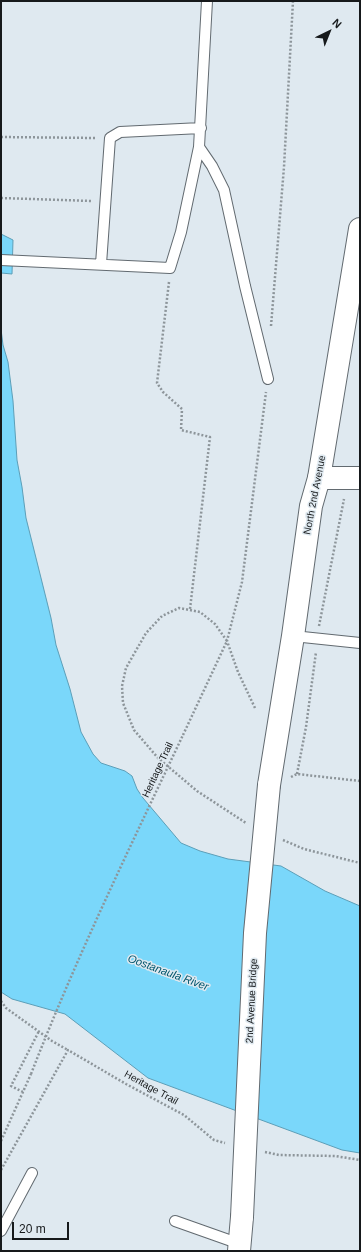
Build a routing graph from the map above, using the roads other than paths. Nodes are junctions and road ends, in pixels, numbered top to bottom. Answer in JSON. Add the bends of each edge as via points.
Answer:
{"nodes":[{"id":1,"x":207,"y":1,"type":"edge"},
{"id":2,"x":200,"y":128,"type":"junction"},
{"id":3,"x":199,"y":147,"type":"junction"},
{"id":4,"x":360,"y":229,"type":"edge"},
{"id":5,"x":1,"y":260,"type":"edge"},
{"id":6,"x":101,"y":264,"type":"junction"},
{"id":7,"x":268,"y":379,"type":"dead end"},
{"id":8,"x":319,"y":478,"type":"junction"},
{"id":9,"x":360,"y":478,"type":"edge"},
{"id":10,"x":293,"y":636,"type":"junction"},
{"id":11,"x":360,"y":643,"type":"edge"},
{"id":12,"x":269,"y":785,"type":"joint"},
{"id":13,"x":32,"y":1173,"type":"dead end"},
{"id":14,"x":175,"y":1221,"type":"dead end"},
{"id":15,"x":1,"y":1231,"type":"edge"},
{"id":16,"x":240,"y":1248,"type":"edge"}],
"edges":[{"from":1,"to":2,"type":"lane"},
{"from":2,"to":3,"type":"lane"},
{"from":2,"to":6,"type":"lane","via":[[120,132],[110,138]]},
{"from":3,"to":6,"type":"lane","via":[[181,232],[170,268]]},
{"from":3,"to":7,"type":"lane","via":[[224,190]]},
{"from":4,"to":8,"type":"main road","name":"North 2nd Avenue"},
{"from":5,"to":6,"type":"lane"},
{"from":8,"to":9,"type":"main road"},
{"from":8,"to":10,"type":"main road","name":"North 2nd Avenue","via":[[311,506]]},
{"from":10,"to":11,"type":"lane"},
{"from":10,"to":12,"type":"main road","name":"North 2nd Avenue"},
{"from":12,"to":16,"type":"main road","name":"2nd Avenue Bridge","bridge":true,"via":[[254,956]]},
{"from":13,"to":15,"type":"lane"},
{"from":14,"to":16,"type":"lane"}]}
